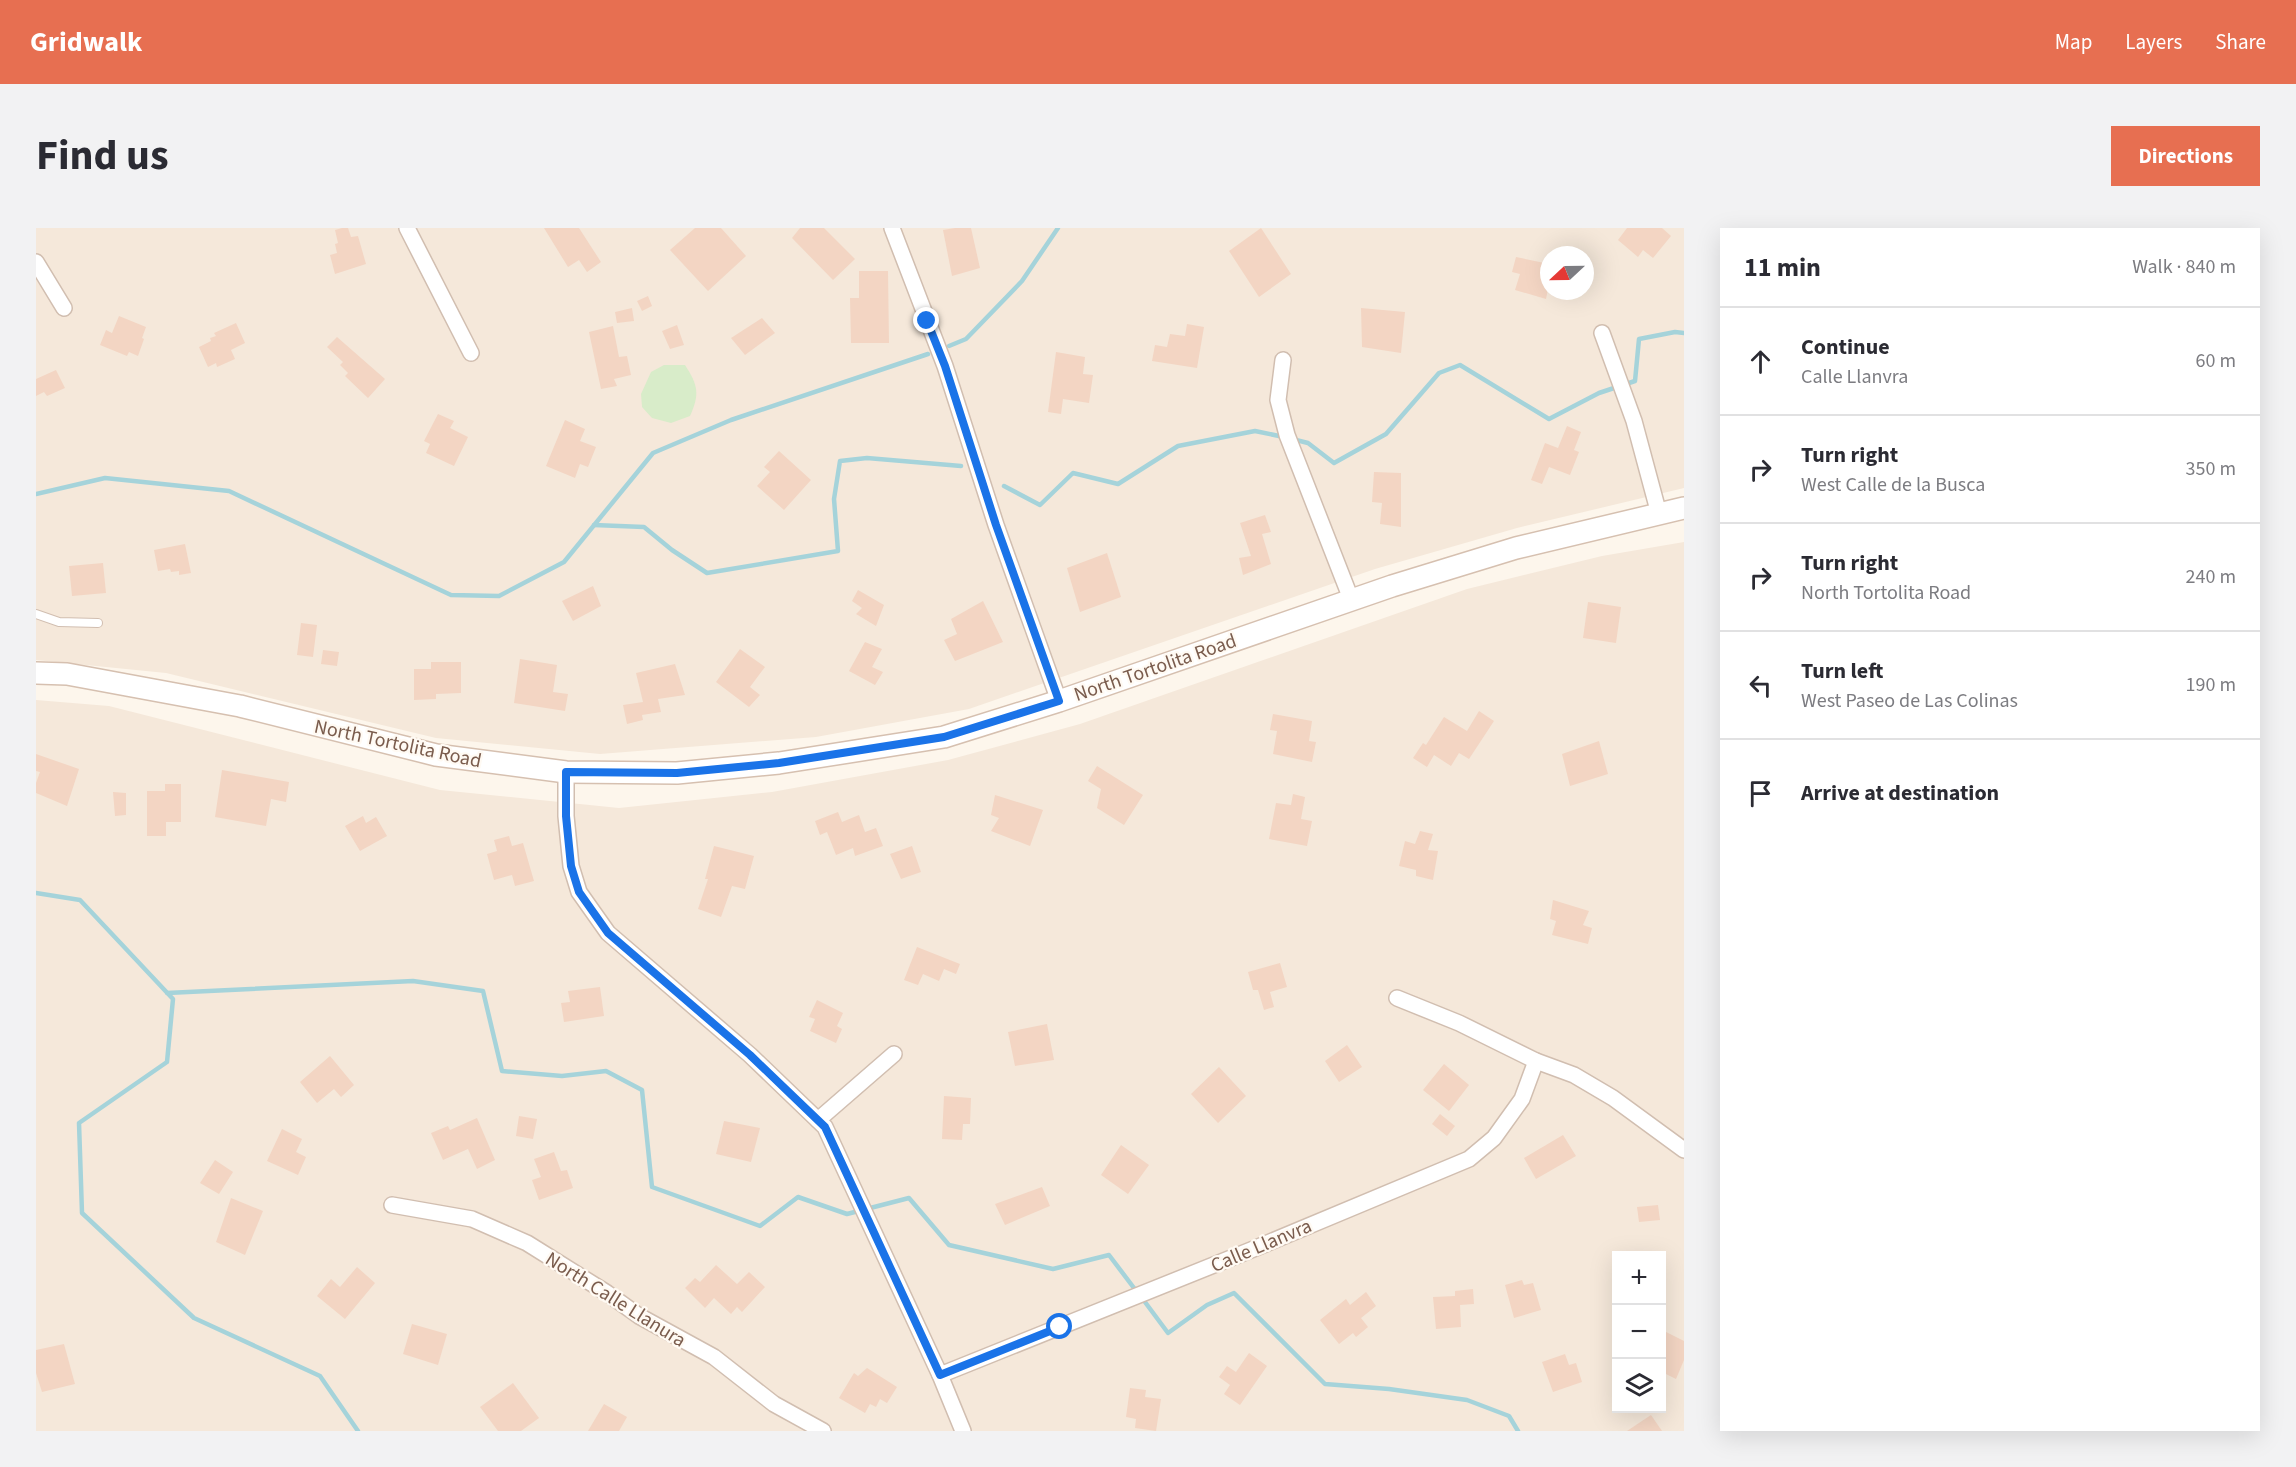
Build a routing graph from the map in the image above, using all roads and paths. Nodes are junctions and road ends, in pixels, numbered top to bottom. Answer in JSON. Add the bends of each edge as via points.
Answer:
{"nodes":[{"id":1,"x":407,"y":228,"type":"edge"},
{"id":2,"x":892,"y":228,"type":"edge"},
{"id":3,"x":36,"y":262,"type":"edge"},
{"id":4,"x":64,"y":308,"type":"dead end"},
{"id":5,"x":1602,"y":333,"type":"dead end"},
{"id":6,"x":471,"y":353,"type":"dead end"},
{"id":7,"x":1283,"y":360,"type":"dead end"},
{"id":8,"x":1684,"y":508,"type":"edge"},
{"id":9,"x":1659,"y":514,"type":"junction"},
{"id":10,"x":1351,"y":599,"type":"junction"},
{"id":11,"x":36,"y":614,"type":"edge"},
{"id":12,"x":98,"y":623,"type":"dead end"},
{"id":13,"x":36,"y":673,"type":"edge"},
{"id":14,"x":1059,"y":701,"type":"junction"},
{"id":15,"x":566,"y":772,"type":"junction"},
{"id":16,"x":1397,"y":998,"type":"dead end"},
{"id":17,"x":894,"y":1054,"type":"dead end"},
{"id":18,"x":1536,"y":1061,"type":"junction"},
{"id":19,"x":819,"y":1120,"type":"junction"},
{"id":20,"x":1684,"y":1150,"type":"edge"},
{"id":21,"x":392,"y":1205,"type":"dead end"},
{"id":22,"x":940,"y":1375,"type":"junction"},
{"id":23,"x":823,"y":1431,"type":"edge"},
{"id":24,"x":963,"y":1431,"type":"edge"}],
"edges":[{"from":1,"to":6,"type":"street"},
{"from":2,"to":14,"type":"street","via":[[945,366]]},
{"from":3,"to":4,"type":"street"},
{"from":5,"to":9,"type":"street","via":[[1634,421]]},
{"from":7,"to":10,"type":"street","via":[[1278,400],[1287,435]]},
{"from":8,"to":9,"type":"street","name":"North Tortolita Road"},
{"from":9,"to":10,"type":"street","name":"North Tortolita Road","via":[[1516,548]]},
{"from":10,"to":14,"type":"street","name":"North Tortolita Road"},
{"from":11,"to":12,"type":"lane","via":[[59,622]]},
{"from":13,"to":15,"type":"street","name":"North Tortolita Road","via":[[67,674],[240,706],[436,755]]},
{"from":14,"to":15,"type":"street","name":"North Tortolita Road","via":[[944,737],[779,763],[677,773]]},
{"from":15,"to":19,"type":"street","via":[[571,866],[579,892],[602,925]]},
{"from":16,"to":18,"type":"street"},
{"from":17,"to":19,"type":"street"},
{"from":18,"to":20,"type":"street","via":[[1574,1075],[1603,1092]]},
{"from":18,"to":22,"type":"street","name":"Calle Llanvra","via":[[1522,1099],[1494,1138],[1469,1159]]},
{"from":19,"to":22,"type":"street"},
{"from":21,"to":23,"type":"street","name":"North Calle Llanura","via":[[472,1219],[526,1244],[639,1316],[714,1357],[774,1404]]},
{"from":22,"to":24,"type":"street"}]}
